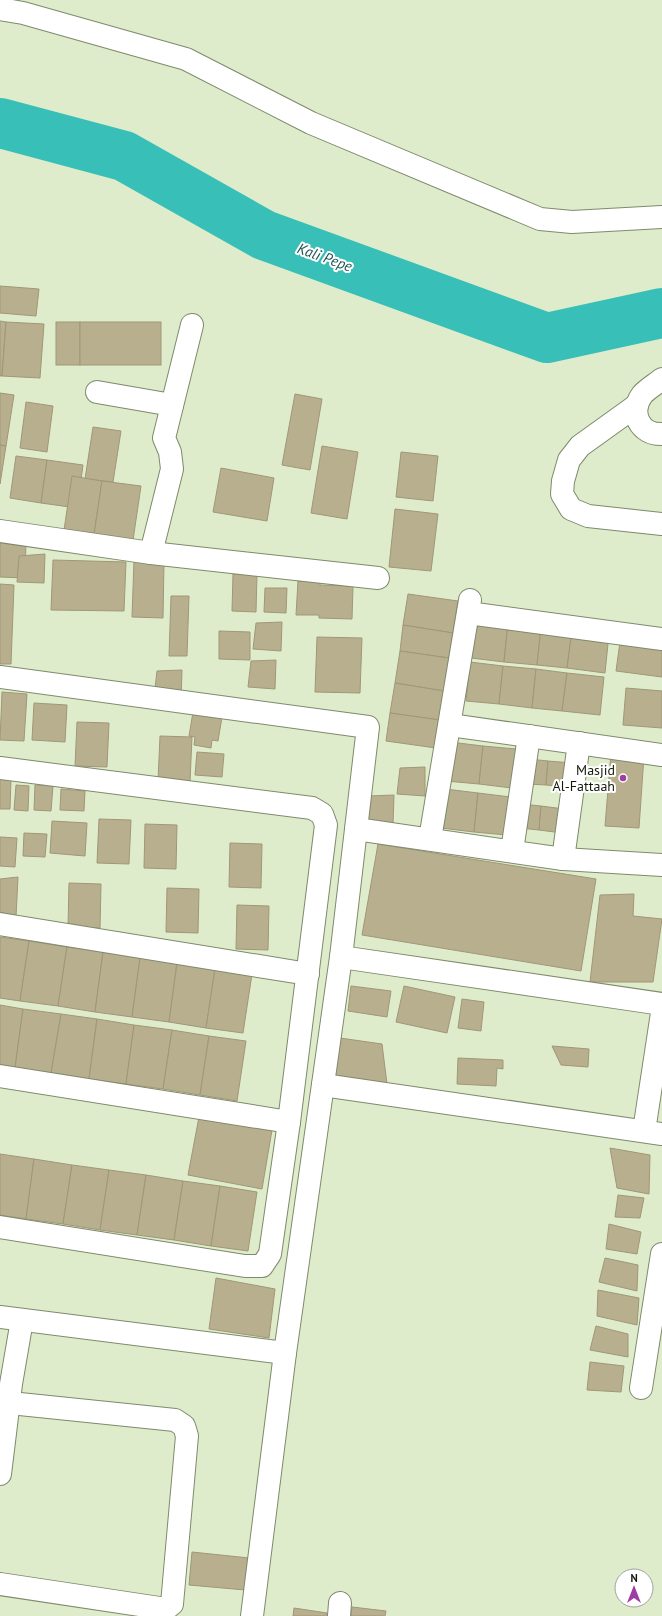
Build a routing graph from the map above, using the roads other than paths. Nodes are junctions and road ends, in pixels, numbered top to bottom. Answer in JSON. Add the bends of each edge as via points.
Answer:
{"nodes":[{"id":1,"x":0,"y":8,"type":"edge"},
{"id":2,"x":662,"y":217,"type":"edge"},
{"id":3,"x":192,"y":325,"type":"dead end"},
{"id":4,"x":662,"y":379,"type":"edge"},
{"id":5,"x":97,"y":392,"type":"dead end"},
{"id":6,"x":172,"y":405,"type":"junction"},
{"id":7,"x":637,"y":405,"type":"junction"},
{"id":8,"x":662,"y":434,"type":"edge"},
{"id":9,"x":662,"y":524,"type":"edge"},
{"id":10,"x":0,"y":531,"type":"edge"},
{"id":11,"x":151,"y":553,"type":"junction"},
{"id":12,"x":378,"y":578,"type":"dead end"},
{"id":13,"x":662,"y":639,"type":"edge"},
{"id":14,"x":0,"y":677,"type":"edge"},
{"id":15,"x":450,"y":726,"type":"junction"},
{"id":16,"x":529,"y":736,"type":"junction"},
{"id":17,"x":579,"y":743,"type":"junction"},
{"id":18,"x":662,"y":755,"type":"edge"},
{"id":19,"x":0,"y":768,"type":"edge"},
{"id":20,"x":356,"y":829,"type":"junction"},
{"id":21,"x":430,"y":838,"type":"junction"},
{"id":22,"x":512,"y":851,"type":"junction"},
{"id":23,"x":563,"y":859,"type":"junction"},
{"id":24,"x":662,"y":865,"type":"edge"},
{"id":25,"x":0,"y":924,"type":"edge"},
{"id":26,"x":341,"y":957,"type":"junction"},
{"id":27,"x":308,"y":974,"type":"junction"},
{"id":28,"x":662,"y":1004,"type":"edge"},
{"id":29,"x":662,"y":1013,"type":"edge"},
{"id":30,"x":0,"y":1076,"type":"edge"},
{"id":31,"x":323,"y":1085,"type":"junction"},
{"id":32,"x":290,"y":1122,"type":"junction"},
{"id":33,"x":653,"y":1132,"type":"edge"},
{"id":34,"x":0,"y":1227,"type":"edge"},
{"id":35,"x":662,"y":1254,"type":"edge"},
{"id":36,"x":0,"y":1317,"type":"edge"},
{"id":37,"x":22,"y":1320,"type":"junction"},
{"id":38,"x":285,"y":1353,"type":"junction"},
{"id":39,"x":641,"y":1388,"type":"dead end"},
{"id":40,"x":10,"y":1403,"type":"junction"},
{"id":41,"x":0,"y":1474,"type":"edge"},
{"id":42,"x":0,"y":1584,"type":"edge"},
{"id":43,"x":252,"y":1616,"type":"edge"}],
"edges":[{"from":1,"to":2,"type":"street","via":[[186,59],[311,123],[540,219],[572,222]]},
{"from":3,"to":6,"type":"street"},
{"from":4,"to":7,"type":"street","via":[[643,394]]},
{"from":5,"to":6,"type":"street"},
{"from":6,"to":11,"type":"street","via":[[164,438],[170,452],[172,469]]},
{"from":7,"to":8,"type":"street","via":[[637,420],[653,434]]},
{"from":7,"to":9,"type":"street","via":[[580,446],[569,460],[562,494],[571,509],[588,516]]},
{"from":10,"to":11,"type":"street"},
{"from":11,"to":12,"type":"street"},
{"from":13,"to":15,"type":"street","via":[[469,606]]},
{"from":14,"to":20,"type":"street","via":[[368,727]]},
{"from":15,"to":16,"type":"street"},
{"from":15,"to":21,"type":"street"},
{"from":16,"to":17,"type":"street"},
{"from":16,"to":22,"type":"street"},
{"from":17,"to":18,"type":"street"},
{"from":17,"to":23,"type":"street"},
{"from":19,"to":27,"type":"street","via":[[312,808],[322,814],[326,825]]},
{"from":20,"to":21,"type":"street"},
{"from":20,"to":26,"type":"street"},
{"from":21,"to":22,"type":"street"},
{"from":22,"to":23,"type":"street"},
{"from":23,"to":24,"type":"street"},
{"from":25,"to":27,"type":"street"},
{"from":26,"to":28,"type":"street"},
{"from":26,"to":31,"type":"street"},
{"from":27,"to":32,"type":"street"},
{"from":29,"to":33,"type":"street"},
{"from":30,"to":32,"type":"street"},
{"from":31,"to":33,"type":"street"},
{"from":31,"to":38,"type":"street"},
{"from":32,"to":34,"type":"street","via":[[270,1254],[262,1266],[244,1266]]},
{"from":35,"to":39,"type":"street"},
{"from":36,"to":37,"type":"street"},
{"from":37,"to":38,"type":"street"},
{"from":37,"to":40,"type":"street"},
{"from":38,"to":43,"type":"street"},
{"from":40,"to":41,"type":"street"},
{"from":40,"to":42,"type":"street","via":[[175,1420],[184,1426],[187,1436],[170,1608]]}]}
